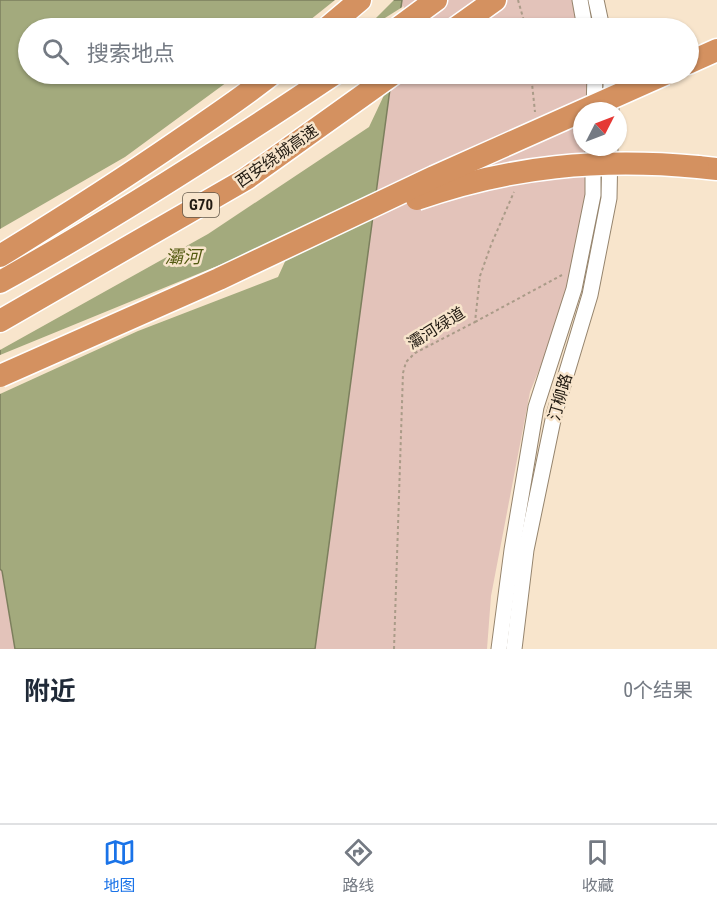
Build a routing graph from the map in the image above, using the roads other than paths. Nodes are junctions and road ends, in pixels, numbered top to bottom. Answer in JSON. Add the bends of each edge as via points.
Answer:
{"nodes":[{"id":1,"x":360,"y":0,"type":"edge"},
{"id":2,"x":436,"y":0,"type":"edge"},
{"id":3,"x":495,"y":0,"type":"edge"},
{"id":4,"x":579,"y":0,"type":"edge"},
{"id":5,"x":596,"y":0,"type":"edge"},
{"id":6,"x":339,"y":18,"type":"edge"},
{"id":7,"x":412,"y":18,"type":"edge"},
{"id":8,"x":470,"y":18,"type":"edge"},
{"id":9,"x":583,"y":18,"type":"edge"},
{"id":10,"x":600,"y":18,"type":"edge"},
{"id":11,"x":717,"y":50,"type":"edge"},
{"id":12,"x":699,"y":58,"type":"edge"},
{"id":13,"x":258,"y":84,"type":"edge"},
{"id":14,"x":319,"y":84,"type":"edge"},
{"id":15,"x":379,"y":84,"type":"edge"},
{"id":16,"x":595,"y":84,"type":"edge"},
{"id":17,"x":611,"y":84,"type":"edge"},
{"id":18,"x":643,"y":84,"type":"edge"},
{"id":19,"x":594,"y":102,"type":"edge"},
{"id":20,"x":611,"y":102,"type":"edge"},
{"id":21,"x":594,"y":156,"type":"edge"},
{"id":22,"x":610,"y":156,"type":"edge"},
{"id":23,"x":708,"y":168,"type":"edge"},
{"id":24,"x":275,"y":252,"type":"junction"},
{"id":25,"x":0,"y":256,"type":"edge"},
{"id":26,"x":0,"y":282,"type":"edge"},
{"id":27,"x":0,"y":321,"type":"edge"},
{"id":28,"x":0,"y":376,"type":"edge"},
{"id":29,"x":499,"y":649,"type":"edge"},
{"id":30,"x":514,"y":649,"type":"edge"}],
"edges":[{"from":1,"to":6,"type":"highway"},
{"from":2,"to":7,"type":"highway"},
{"from":3,"to":8,"type":"highway"},
{"from":4,"to":9,"type":"street"},
{"from":5,"to":10,"type":"street"},
{"from":11,"to":12,"type":"highway"},
{"from":13,"to":25,"type":"highway","via":[[136,170]]},
{"from":14,"to":26,"type":"highway","number":"G70","via":[[140,201]]},
{"from":15,"to":27,"type":"highway","name":"西安绕城高速","number":"G70","via":[[246,179]]},
{"from":16,"to":19,"type":"street"},
{"from":17,"to":20,"type":"street"},
{"from":18,"to":24,"type":"highway","bridge":true},
{"from":21,"to":29,"type":"street","name":"汀柳路","via":[[593,195],[574,289],[536,407]]},
{"from":22,"to":30,"type":"street","name":"汀柳路","via":[[609,198],[590,295],[554,415],[526,550]]},
{"from":23,"to":24,"type":"highway","bridge":true,"via":[[629,163],[536,168],[443,189]]},
{"from":24,"to":28,"type":"highway","bridge":true}]}
